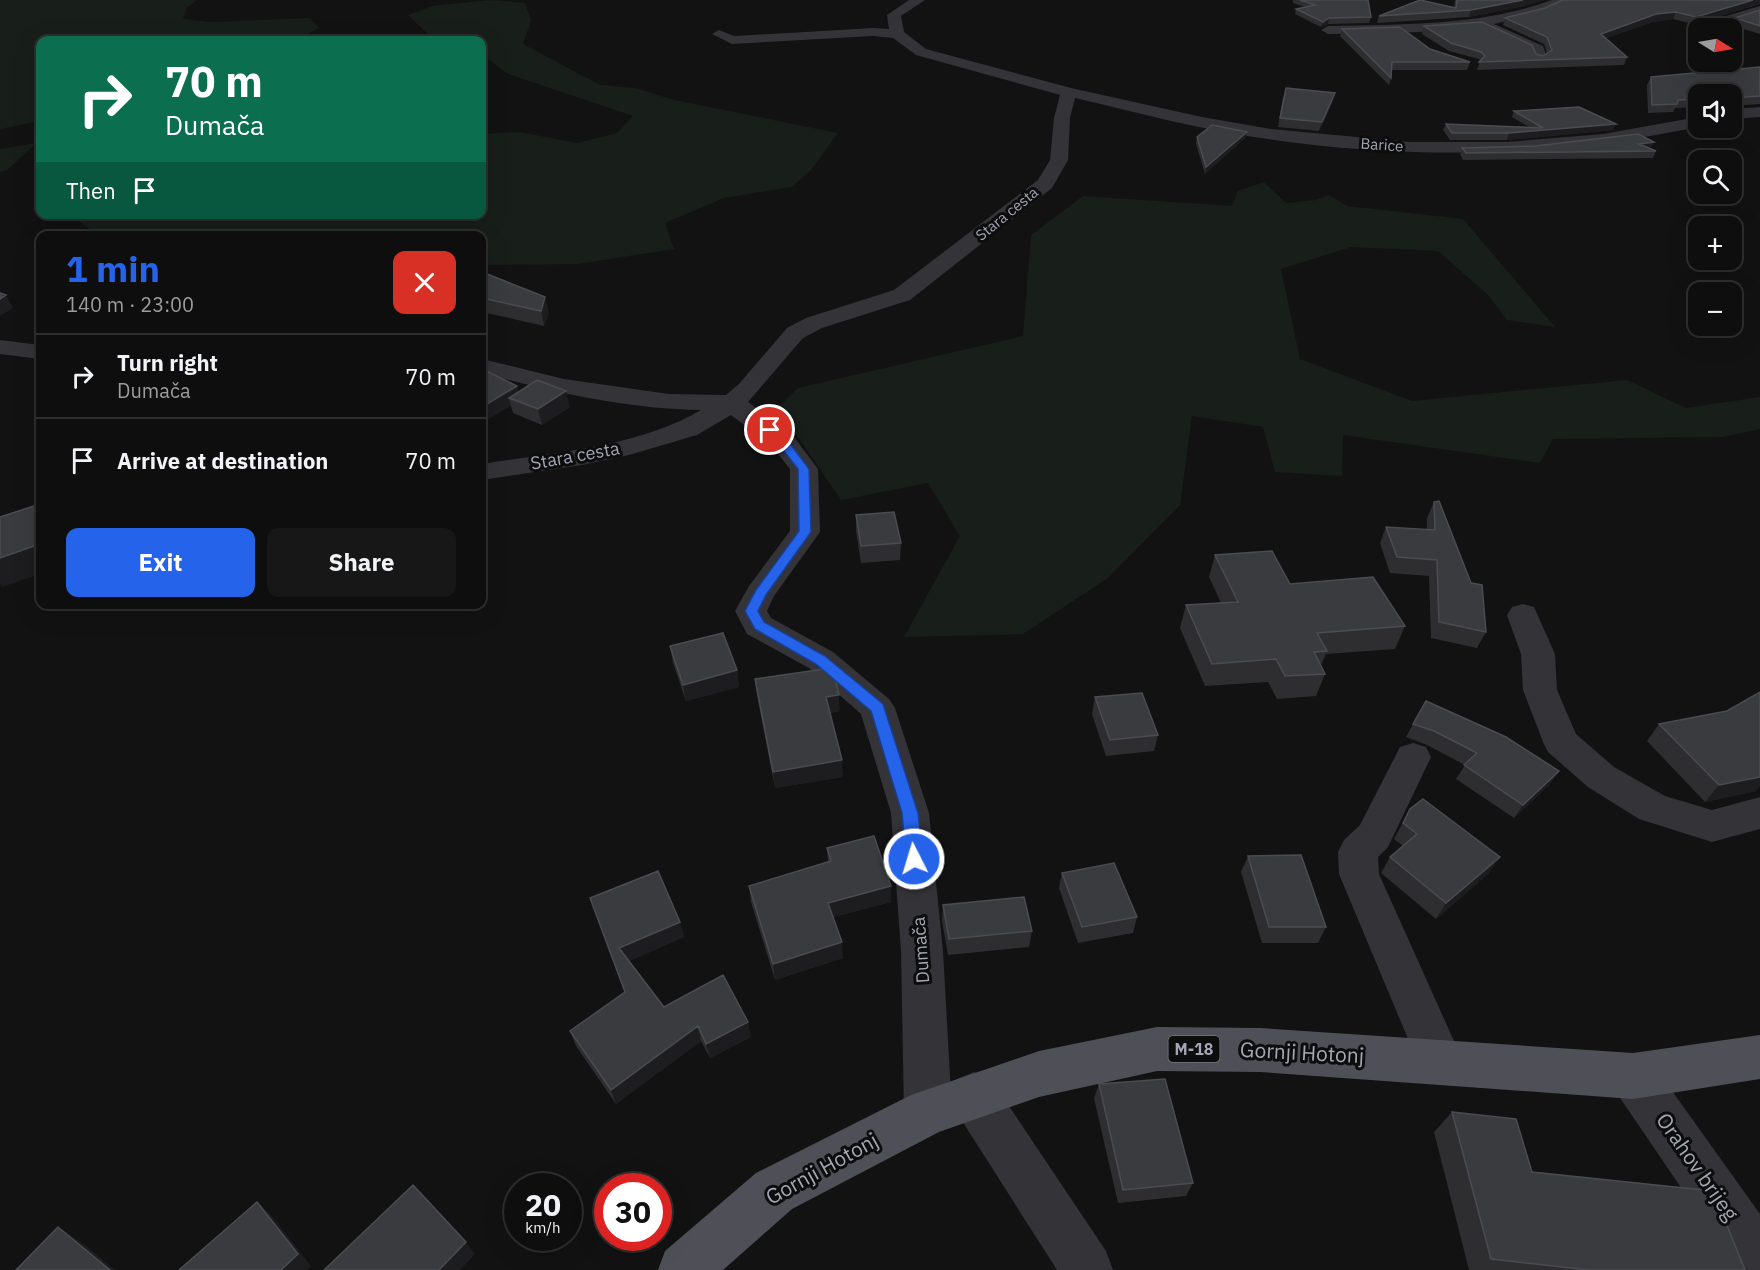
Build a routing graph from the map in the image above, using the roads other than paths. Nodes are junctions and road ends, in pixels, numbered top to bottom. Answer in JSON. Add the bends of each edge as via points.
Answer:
{"nodes":[{"id":1,"x":918,"y":0,"type":"edge"},
{"id":2,"x":1564,"y":0,"type":"edge"},
{"id":3,"x":1760,"y":0,"type":"edge"},
{"id":4,"x":1760,"y":9,"type":"edge"},
{"id":5,"x":1733,"y":18,"type":"edge"},
{"id":6,"x":1481,"y":21,"type":"junction"},
{"id":7,"x":1402,"y":28,"type":"junction"},
{"id":8,"x":1328,"y":30,"type":"edge"},
{"id":9,"x":719,"y":34,"type":"dead end"},
{"id":10,"x":897,"y":34,"type":"junction"},
{"id":11,"x":1416,"y":41,"type":"edge"},
{"id":12,"x":1539,"y":57,"type":"edge"},
{"id":13,"x":1069,"y":92,"type":"junction"},
{"id":14,"x":1760,"y":111,"type":"edge"},
{"id":15,"x":1742,"y":113,"type":"edge"},
{"id":16,"x":1688,"y":124,"type":"edge"},
{"id":17,"x":0,"y":346,"type":"edge"},
{"id":18,"x":36,"y":350,"type":"edge"},
{"id":19,"x":486,"y":367,"type":"edge"},
{"id":20,"x":732,"y":403,"type":"junction"},
{"id":21,"x":486,"y":471,"type":"edge"},
{"id":22,"x":1523,"y":615,"type":"dead end"},
{"id":23,"x":1413,"y":757,"type":"dead end"},
{"id":24,"x":1760,"y":813,"type":"edge"},
{"id":25,"x":1760,"y":1057,"type":"edge"},
{"id":26,"x":1440,"y":1061,"type":"junction"},
{"id":27,"x":1633,"y":1076,"type":"junction"},
{"id":28,"x":974,"y":1095,"type":"junction"},
{"id":29,"x":928,"y":1112,"type":"junction"},
{"id":30,"x":1760,"y":1258,"type":"edge"},
{"id":31,"x":684,"y":1270,"type":"edge"},
{"id":32,"x":1087,"y":1270,"type":"edge"}],
"edges":[{"from":1,"to":10,"type":"street","via":[[894,15]]},
{"from":2,"to":6,"type":"street","via":[[1540,10]]},
{"from":3,"to":4,"type":"street"},
{"from":4,"to":5,"type":"street"},
{"from":6,"to":7,"type":"street"},
{"from":6,"to":12,"type":"street","via":[[1538,50]]},
{"from":7,"to":8,"type":"street"},
{"from":7,"to":11,"type":"street"},
{"from":9,"to":10,"type":"street","via":[[732,40]]},
{"from":10,"to":13,"type":"street","via":[[921,52]]},
{"from":13,"to":16,"type":"street","name":"Barice","via":[[1246,131],[1438,149],[1576,142]]},
{"from":13,"to":20,"type":"street","name":"Stara cesta","via":[[1062,118],[1059,160],[1045,184],[902,295],[814,323],[795,333]]},
{"from":14,"to":15,"type":"street"},
{"from":17,"to":18,"type":"street"},
{"from":19,"to":20,"type":"street","via":[[563,387],[669,402]]},
{"from":20,"to":21,"type":"street","name":"Stara cesta","via":[[688,429],[654,440]]},
{"from":20,"to":29,"type":"street","name":"Dumača","via":[[781,440],[804,469],[805,532],[751,611],[759,626],[820,660],[877,708],[910,813],[922,951]]},
{"from":22,"to":24,"type":"street","via":[[1538,654],[1540,690],[1561,742],[1601,777],[1653,808],[1713,826]]},
{"from":23,"to":26,"type":"street","via":[[1374,836],[1358,852],[1359,874]]},
{"from":25,"to":27,"type":"main road","name":"Gornji Hotonj","number":"M-18"},
{"from":26,"to":27,"type":"main road","name":"Gornji Hotonj","number":"M-18"},
{"from":26,"to":28,"type":"main road","name":"Gornji Hotonj","number":"M-18","via":[[1260,1050],[1157,1049],[1039,1074]]},
{"from":27,"to":30,"type":"street","name":"Orahov brijeg"},
{"from":28,"to":29,"type":"main road","name":"Gornji Hotonj","number":"M-18"},
{"from":28,"to":32,"type":"street"},
{"from":29,"to":31,"type":"main road","name":"Gornji Hotonj","number":"M-18","via":[[774,1191]]}]}
